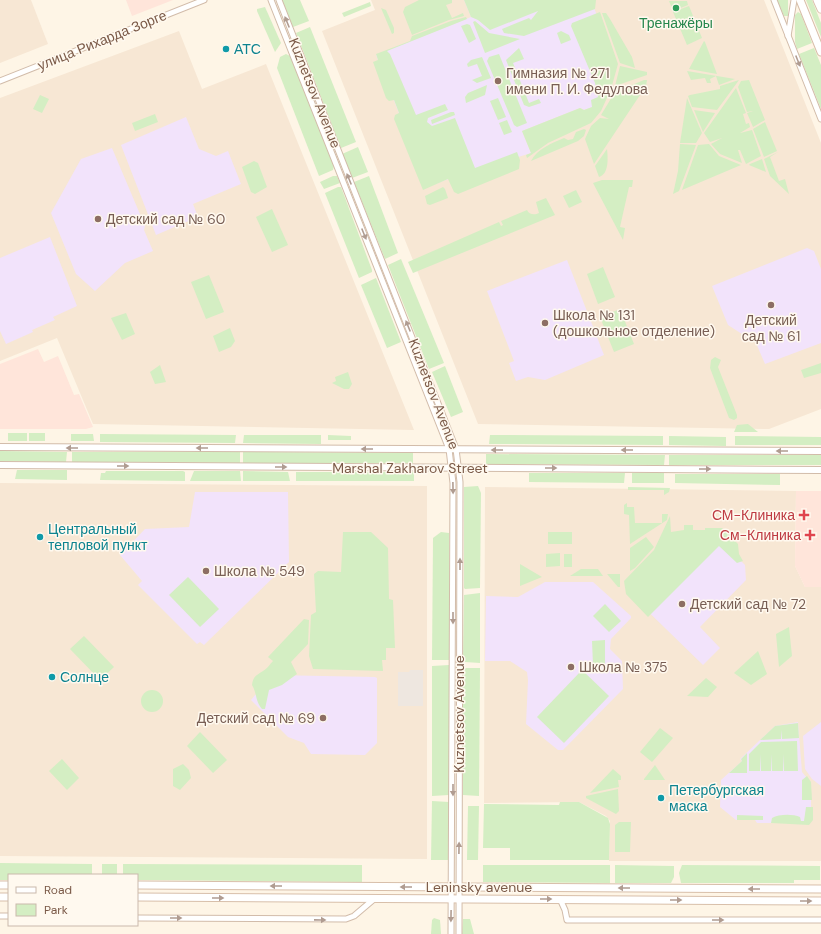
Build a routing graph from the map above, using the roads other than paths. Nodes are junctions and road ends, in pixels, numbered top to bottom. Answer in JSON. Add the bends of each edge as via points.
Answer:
{"nodes":[{"id":1,"x":204,"y":0,"type":"edge"},
{"id":2,"x":271,"y":0,"type":"edge"},
{"id":3,"x":279,"y":0,"type":"edge"},
{"id":4,"x":774,"y":0,"type":"edge"},
{"id":5,"x":794,"y":0,"type":"edge"},
{"id":6,"x":800,"y":0,"type":"edge"},
{"id":7,"x":818,"y":0,"type":"edge"},
{"id":8,"x":821,"y":9,"type":"edge"},
{"id":9,"x":788,"y":36,"type":"junction"},
{"id":10,"x":821,"y":52,"type":"edge"},
{"id":11,"x":0,"y":81,"type":"edge"},
{"id":12,"x":820,"y":113,"type":"edge"},
{"id":13,"x":821,"y":119,"type":"edge"},
{"id":14,"x":0,"y":447,"type":"edge"},
{"id":15,"x":449,"y":449,"type":"junction"},
{"id":16,"x":456,"y":449,"type":"junction"},
{"id":17,"x":821,"y":451,"type":"edge"},
{"id":18,"x":0,"y":466,"type":"edge"},
{"id":19,"x":452,"y":468,"type":"junction"},
{"id":20,"x":459,"y":468,"type":"junction"},
{"id":21,"x":821,"y":470,"type":"edge"},
{"id":22,"x":138,"y":885,"type":"edge"},
{"id":23,"x":455,"y":887,"type":"junction"},
{"id":24,"x":821,"y":889,"type":"edge"},
{"id":25,"x":138,"y":897,"type":"edge"},
{"id":26,"x":374,"y":899,"type":"junction"},
{"id":27,"x":455,"y":899,"type":"junction"},
{"id":28,"x":560,"y":899,"type":"junction"},
{"id":29,"x":821,"y":901,"type":"edge"},
{"id":30,"x":138,"y":918,"type":"edge"},
{"id":31,"x":821,"y":920,"type":"edge"},
{"id":32,"x":451,"y":934,"type":"edge"},
{"id":33,"x":459,"y":934,"type":"edge"}],
"edges":[{"from":1,"to":11,"type":"street","name":"улица Рихарда Зорге"},
{"from":2,"to":15,"type":"street","name":"Kuznetsov Avenue","one_way":true},
{"from":16,"to":3,"type":"street","name":"Kuznetsov Avenue","one_way":true},
{"from":4,"to":9,"type":"street"},
{"from":5,"to":9,"type":"street"},
{"from":6,"to":10,"type":"main road"},
{"from":7,"to":8,"type":"main road"},
{"from":9,"to":12,"type":"street","one_way":true},
{"from":12,"to":13,"type":"street"},
{"from":15,"to":14,"type":"street","name":"Marshal Zakharov Street","one_way":true},
{"from":15,"to":16,"type":"street","name":"Marshal Zakharov Street"},
{"from":15,"to":19,"type":"street","name":"Kuznetsov Avenue"},
{"from":17,"to":16,"type":"street","name":"Marshal Zakharov Street","one_way":true},
{"from":16,"to":20,"type":"street","name":"Kuznetsov Avenue"},
{"from":18,"to":19,"type":"street","name":"Marshal Zakharov Street","one_way":true},
{"from":19,"to":20,"type":"street","name":"Marshal Zakharov Street"},
{"from":19,"to":23,"type":"street","name":"Kuznetsov Avenue","one_way":true},
{"from":20,"to":21,"type":"street","name":"Marshal Zakharov Street","one_way":true},
{"from":23,"to":20,"type":"street","name":"Kuznetsov Avenue","one_way":true},
{"from":23,"to":22,"type":"main road","name":"Leninsky avenue","one_way":true},
{"from":24,"to":23,"type":"main road","name":"Leninsky avenue","one_way":true},
{"from":23,"to":27,"type":"street","name":"Kuznetsov Avenue"},
{"from":25,"to":26,"type":"main road","name":"Leninsky avenue","one_way":true},
{"from":26,"to":27,"type":"main road","name":"Leninsky avenue"},
{"from":30,"to":26,"type":"street","one_way":true,"via":[[346,919],[354,916]]},
{"from":27,"to":28,"type":"main road","name":"Leninsky avenue","one_way":true},
{"from":27,"to":32,"type":"street","name":"Kuznetsov Avenue","one_way":true},
{"from":27,"to":33,"type":"street","name":"Kuznetsov Avenue"},
{"from":28,"to":29,"type":"main road","name":"Leninsky avenue","one_way":true},
{"from":28,"to":31,"type":"street","one_way":true,"via":[[567,920]]}]}
